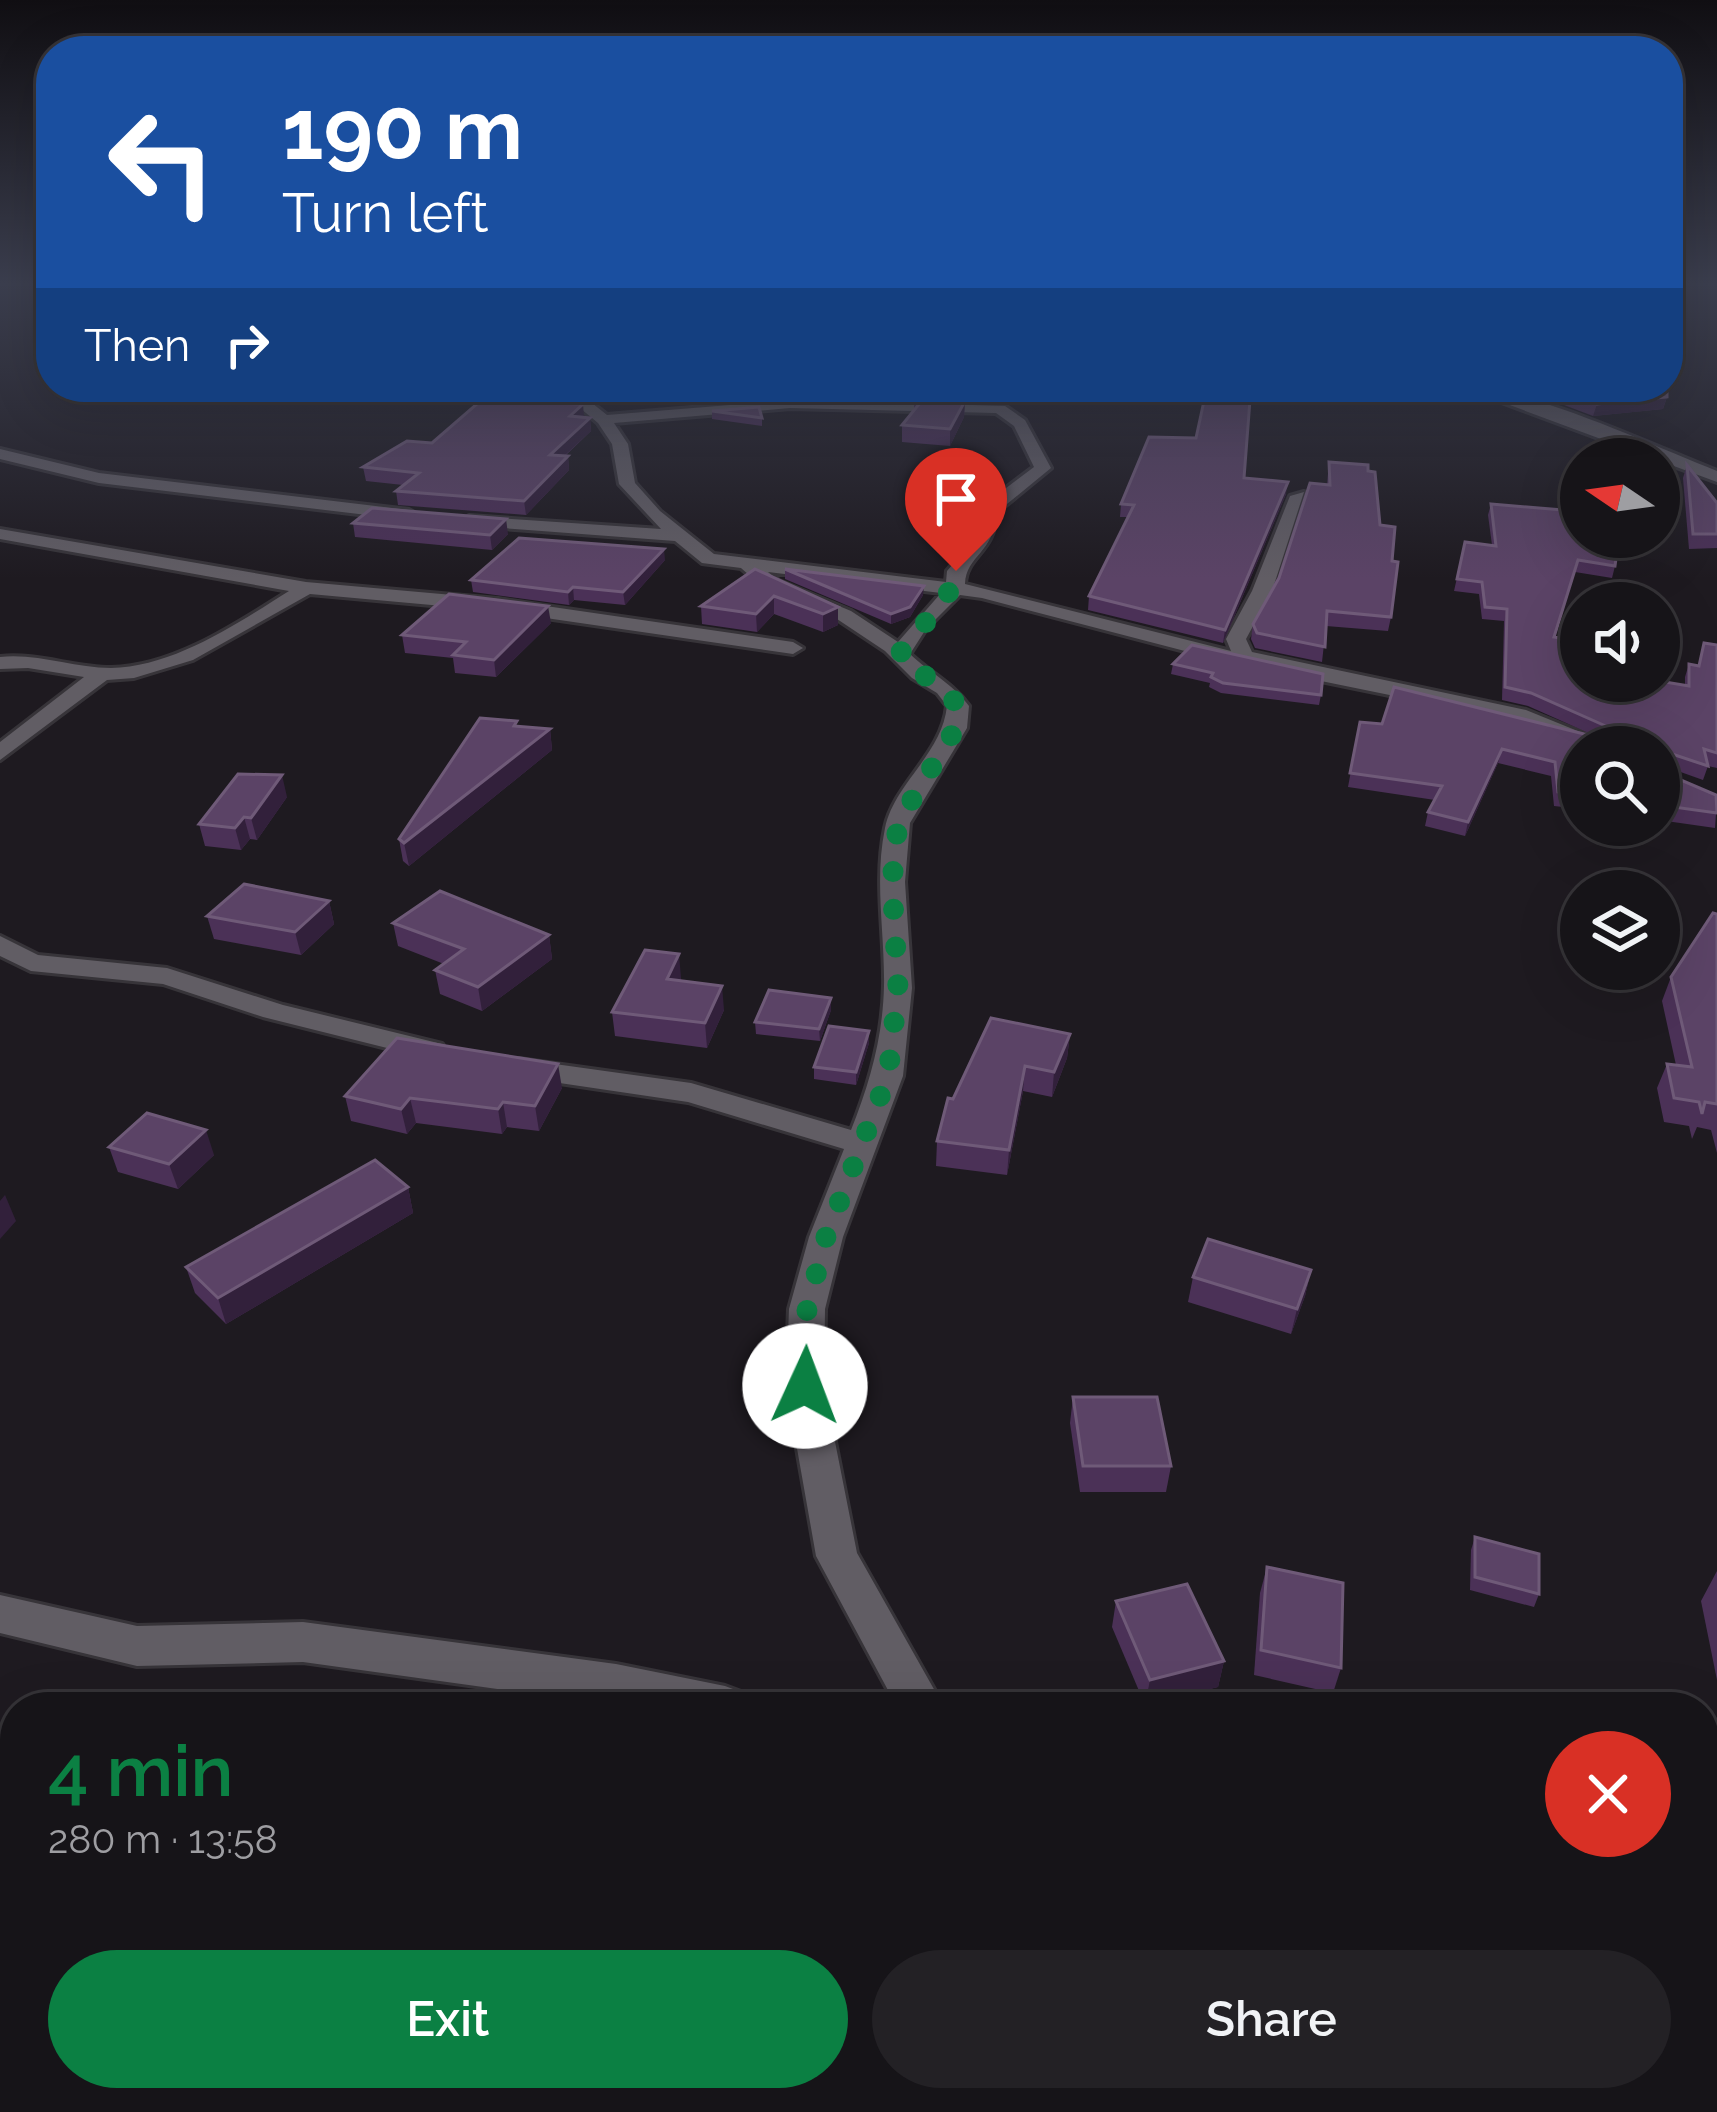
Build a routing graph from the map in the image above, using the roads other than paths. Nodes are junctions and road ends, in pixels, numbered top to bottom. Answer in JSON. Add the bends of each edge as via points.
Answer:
{"nodes":[{"id":1,"x":584,"y":402,"type":"edge"},
{"id":2,"x":1515,"y":402,"type":"edge"},
{"id":3,"x":604,"y":420,"type":"junction"},
{"id":4,"x":0,"y":457,"type":"edge"},
{"id":5,"x":27,"y":459,"type":"junction"},
{"id":6,"x":0,"y":472,"type":"edge"},
{"id":7,"x":1717,"y":477,"type":"edge"},
{"id":8,"x":1298,"y":496,"type":"dead end"},
{"id":9,"x":422,"y":516,"type":"edge"},
{"id":10,"x":442,"y":519,"type":"edge"},
{"id":11,"x":0,"y":534,"type":"edge"},
{"id":12,"x":684,"y":536,"type":"junction"},
{"id":13,"x":746,"y":563,"type":"junction"},
{"id":14,"x":306,"y":587,"type":"junction"},
{"id":15,"x":955,"y":589,"type":"junction"},
{"id":16,"x":0,"y":644,"type":"edge"},
{"id":17,"x":793,"y":648,"type":"dead end"},
{"id":18,"x":899,"y":655,"type":"junction"},
{"id":19,"x":25,"y":659,"type":"junction"},
{"id":20,"x":0,"y":663,"type":"edge"},
{"id":21,"x":1277,"y":665,"type":"junction"},
{"id":22,"x":103,"y":673,"type":"junction"},
{"id":23,"x":1560,"y":730,"type":"edge"},
{"id":24,"x":0,"y":752,"type":"edge"},
{"id":25,"x":0,"y":944,"type":"edge"},
{"id":26,"x":864,"y":1144,"type":"junction"},
{"id":27,"x":0,"y":1614,"type":"edge"},
{"id":28,"x":593,"y":1692,"type":"edge"},
{"id":29,"x":913,"y":1692,"type":"edge"}],
"edges":[{"from":1,"to":3,"type":"street"},
{"from":2,"to":7,"type":"street"},
{"from":3,"to":12,"type":"street","via":[[620,444],[627,484]]},
{"from":3,"to":15,"type":"street","via":[[736,403],[1000,409],[1020,423],[1043,468],[987,512],[986,537],[956,571]]},
{"from":4,"to":5,"type":"street"},
{"from":5,"to":6,"type":"street"},
{"from":5,"to":9,"type":"street","via":[[99,478]]},
{"from":8,"to":21,"type":"street","via":[[1236,639],[1244,656]]},
{"from":10,"to":12,"type":"street"},
{"from":11,"to":14,"type":"street"},
{"from":12,"to":13,"type":"street","via":[[709,559]]},
{"from":13,"to":15,"type":"street"},
{"from":13,"to":18,"type":"street"},
{"from":14,"to":17,"type":"street","via":[[498,605]]},
{"from":14,"to":22,"type":"street","via":[[263,617],[150,669]]},
{"from":15,"to":18,"type":"street"},
{"from":15,"to":21,"type":"street"},
{"from":16,"to":19,"type":"street"},
{"from":18,"to":26,"type":"street","via":[[958,706],[956,728],[898,823],[896,1010],[888,1076]]},
{"from":19,"to":20,"type":"street"},
{"from":19,"to":22,"type":"street"},
{"from":21,"to":23,"type":"street"},
{"from":22,"to":24,"type":"street"},
{"from":25,"to":26,"type":"street","via":[[31,963],[167,976],[273,1011],[480,1060],[691,1093]]},
{"from":26,"to":29,"type":"street","via":[[807,1309],[805,1386],[837,1556]]},
{"from":27,"to":28,"type":"street","via":[[136,1646],[303,1642]]}]}
